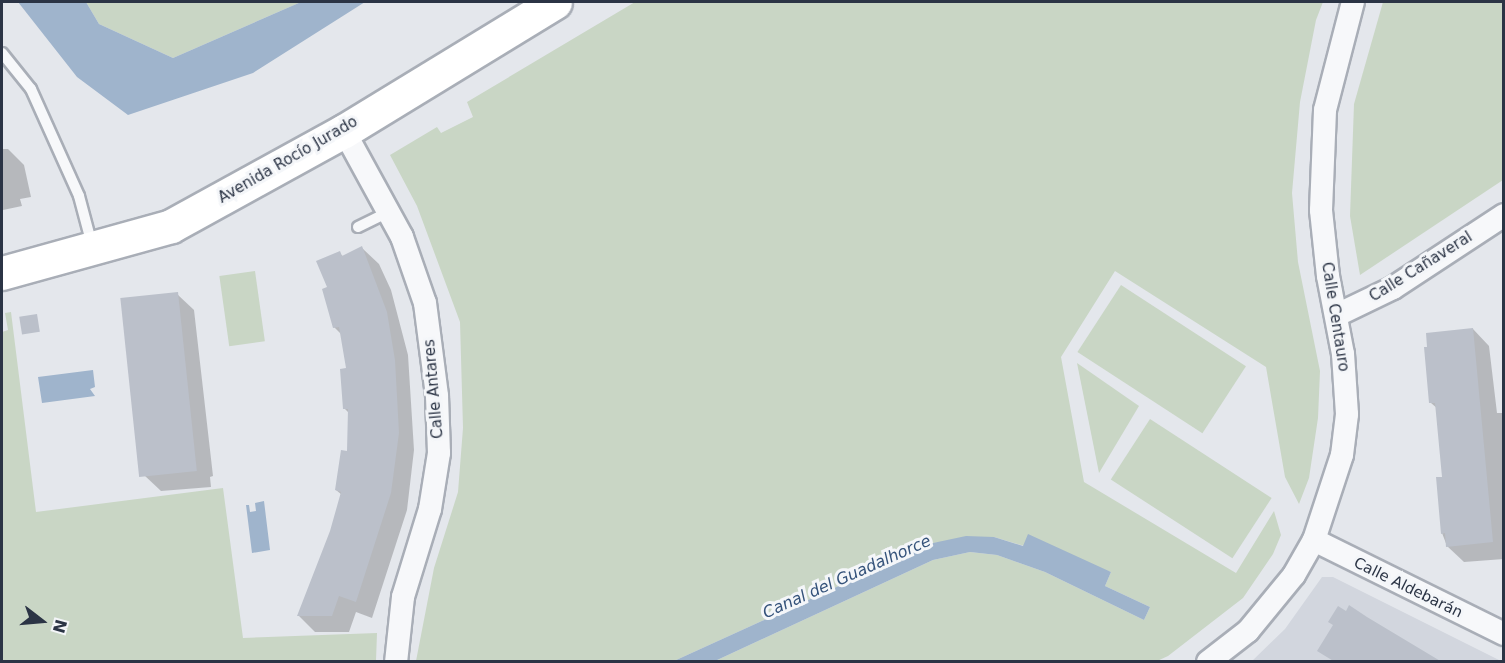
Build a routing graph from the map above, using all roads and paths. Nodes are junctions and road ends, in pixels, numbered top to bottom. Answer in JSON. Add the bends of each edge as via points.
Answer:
{"nodes":[{"id":1,"x":555,"y":2,"type":"edge"},
{"id":2,"x":1353,"y":2,"type":"edge"},
{"id":3,"x":2,"y":54,"type":"edge"},
{"id":4,"x":344,"y":131,"type":"junction"},
{"id":5,"x":390,"y":212,"type":"junction"},
{"id":6,"x":1503,"y":215,"type":"edge"},
{"id":7,"x":358,"y":227,"type":"dead end"},
{"id":8,"x":93,"y":248,"type":"junction"},
{"id":9,"x":2,"y":273,"type":"edge"},
{"id":10,"x":1338,"y":315,"type":"junction"},
{"id":11,"x":1314,"y":540,"type":"junction"},
{"id":12,"x":1503,"y":634,"type":"edge"},
{"id":13,"x":396,"y":662,"type":"edge"},
{"id":14,"x":1208,"y":662,"type":"edge"}],
"edges":[{"from":1,"to":4,"type":"main road","name":"Avenida Rocío Jurado"},
{"from":2,"to":10,"type":"street","name":"Calle Centauro","via":[[1325,110],[1321,210],[1328,276]]},
{"from":3,"to":8,"type":"lane","via":[[31,89],[79,196]]},
{"from":4,"to":5,"type":"street","name":"Calle Antares"},
{"from":4,"to":8,"type":"main road","name":"Avenida Rocío Jurado","via":[[171,226]]},
{"from":5,"to":7,"type":"lane"},
{"from":5,"to":13,"type":"street","name":"Calle Antares","via":[[425,303],[437,396],[438,453],[430,509],[404,597]]},
{"from":6,"to":10,"type":"street","name":"Calle Cañaveral","via":[[1393,288]]},
{"from":8,"to":9,"type":"main road","name":"Avenida Rocío Jurado"},
{"from":10,"to":11,"type":"street","name":"Calle Centauro","via":[[1347,414],[1342,455]]},
{"from":11,"to":12,"type":"street","name":"Calle Aldebarán"},
{"from":11,"to":14,"type":"street","name":"Calle Centauro","via":[[1294,575],[1248,631]]}]}
